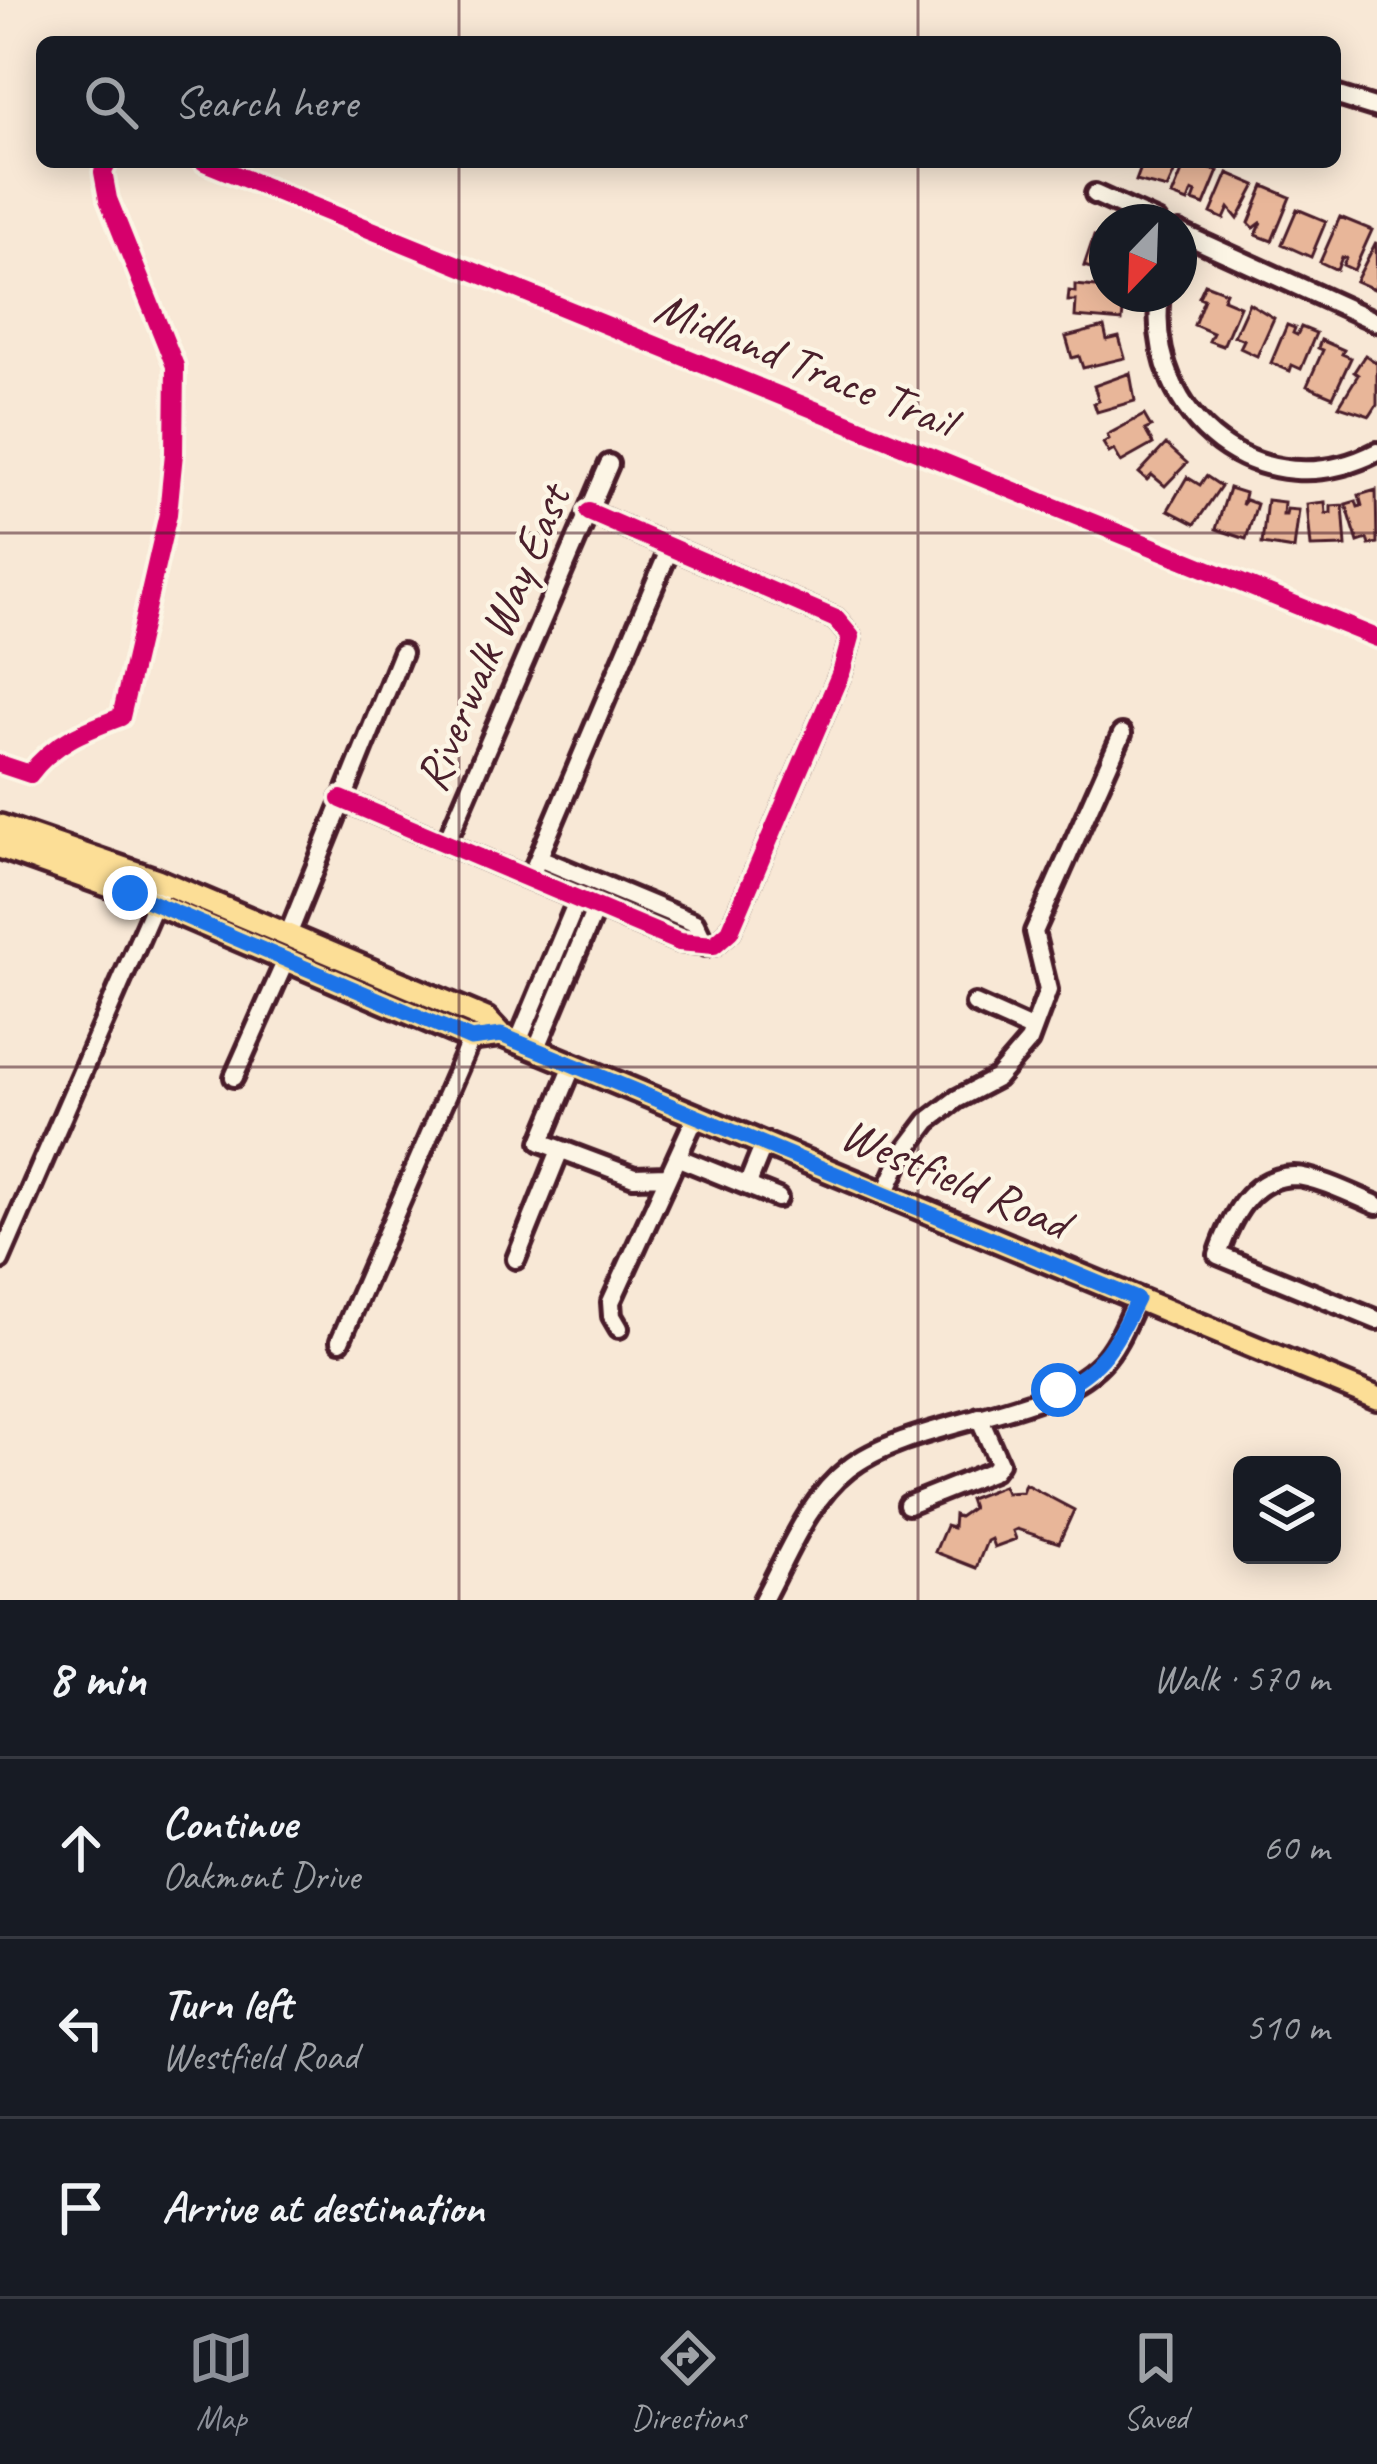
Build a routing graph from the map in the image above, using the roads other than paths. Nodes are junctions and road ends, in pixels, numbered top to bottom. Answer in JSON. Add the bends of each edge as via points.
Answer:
{"nodes":[{"id":1,"x":1341,"y":96,"type":"edge"},
{"id":2,"x":1377,"y":108,"type":"edge"},
{"id":3,"x":1095,"y":194,"type":"dead end"},
{"id":4,"x":1117,"y":204,"type":"edge"},
{"id":5,"x":1197,"y":243,"type":"edge"},
{"id":6,"x":1159,"y":312,"type":"edge"},
{"id":7,"x":1377,"y":322,"type":"edge"},
{"id":8,"x":1377,"y":452,"type":"edge"},
{"id":9,"x":609,"y":464,"type":"dead end"},
{"id":10,"x":589,"y":512,"type":"junction"},
{"id":11,"x":670,"y":548,"type":"junction"},
{"id":12,"x":401,"y":652,"type":"dead end"},
{"id":13,"x":1122,"y":734,"type":"dead end"},
{"id":14,"x":341,"y":799,"type":"junction"},
{"id":15,"x":0,"y":826,"type":"edge"},
{"id":16,"x":446,"y":843,"type":"junction"},
{"id":17,"x":0,"y":847,"type":"edge"},
{"id":18,"x":539,"y":858,"type":"junction"},
{"id":19,"x":530,"y":878,"type":"junction"},
{"id":20,"x":160,"y":893,"type":"junction"},
{"id":21,"x":578,"y":899,"type":"junction"},
{"id":22,"x":638,"y":899,"type":"junction"},
{"id":23,"x":596,"y":907,"type":"junction"},
{"id":24,"x":629,"y":920,"type":"junction"},
{"id":25,"x":288,"y":935,"type":"junction"},
{"id":26,"x":714,"y":943,"type":"junction"},
{"id":27,"x":286,"y":960,"type":"junction"},
{"id":28,"x":975,"y":1004,"type":"dead end"},
{"id":29,"x":1033,"y":1030,"type":"junction"},
{"id":30,"x":471,"y":1039,"type":"junction"},
{"id":31,"x":518,"y":1042,"type":"junction"},
{"id":32,"x":573,"y":1065,"type":"junction"},
{"id":33,"x":234,"y":1077,"type":"dead end"},
{"id":34,"x":696,"y":1116,"type":"junction"},
{"id":35,"x":764,"y":1144,"type":"junction"},
{"id":36,"x":560,"y":1150,"type":"junction"},
{"id":37,"x":680,"y":1158,"type":"junction"},
{"id":38,"x":667,"y":1175,"type":"junction"},
{"id":39,"x":753,"y":1188,"type":"junction"},
{"id":40,"x":885,"y":1194,"type":"junction"},
{"id":41,"x":778,"y":1198,"type":"dead end"},
{"id":42,"x":1377,"y":1205,"type":"edge"},
{"id":43,"x":516,"y":1259,"type":"dead end"},
{"id":44,"x":0,"y":1260,"type":"edge"},
{"id":45,"x":1137,"y":1299,"type":"junction"},
{"id":46,"x":1377,"y":1320,"type":"edge"},
{"id":47,"x":620,"y":1328,"type":"dead end"},
{"id":48,"x":340,"y":1341,"type":"dead end"},
{"id":49,"x":1377,"y":1398,"type":"edge"},
{"id":50,"x":980,"y":1417,"type":"junction"},
{"id":51,"x":908,"y":1505,"type":"dead end"},
{"id":52,"x":764,"y":1600,"type":"edge"}],
"edges":[{"from":1,"to":2,"type":"street"},
{"from":3,"to":4,"type":"street"},
{"from":5,"to":7,"type":"street"},
{"from":6,"to":8,"type":"street","via":[[1170,379],[1212,438],[1255,462],[1294,470],[1335,469]]},
{"from":9,"to":10,"type":"street","name":"Riverwalk Way East"},
{"from":10,"to":11,"type":"street"},
{"from":10,"to":16,"type":"street","name":"Riverwalk Way East"},
{"from":11,"to":18,"type":"street"},
{"from":11,"to":26,"type":"street","via":[[818,610],[848,628],[851,647],[736,922]]},
{"from":12,"to":14,"type":"street"},
{"from":13,"to":29,"type":"street","via":[[1034,932],[1048,990]]},
{"from":14,"to":16,"type":"street"},
{"from":14,"to":25,"type":"street"},
{"from":15,"to":20,"type":"main road"},
{"from":16,"to":19,"type":"street"},
{"from":17,"to":20,"type":"main road","name":"Westfield Road"},
{"from":18,"to":19,"type":"street"},
{"from":18,"to":22,"type":"street"},
{"from":19,"to":21,"type":"street"},
{"from":20,"to":25,"type":"main road","name":"Westfield Road"},
{"from":20,"to":27,"type":"main road","name":"Westfield Road"},
{"from":20,"to":44,"type":"street"},
{"from":21,"to":23,"type":"street"},
{"from":21,"to":31,"type":"street"},
{"from":22,"to":24,"type":"street"},
{"from":22,"to":26,"type":"street","via":[[695,923]]},
{"from":23,"to":24,"type":"street"},
{"from":23,"to":31,"type":"street"},
{"from":24,"to":26,"type":"street","via":[[679,943]]},
{"from":25,"to":31,"type":"main road","name":"Westfield Road","via":[[485,1019]]},
{"from":27,"to":30,"type":"main road","name":"Westfield Road"},
{"from":27,"to":33,"type":"street"},
{"from":28,"to":29,"type":"street"},
{"from":29,"to":40,"type":"street","via":[[997,1078],[928,1121]]},
{"from":30,"to":31,"type":"main road","name":"Westfield Road"},
{"from":30,"to":48,"type":"street"},
{"from":31,"to":32,"type":"main road","name":"Westfield Road"},
{"from":32,"to":34,"type":"main road","name":"Westfield Road"},
{"from":32,"to":36,"type":"street","via":[[541,1142]]},
{"from":34,"to":35,"type":"main road","name":"Westfield Road"},
{"from":34,"to":37,"type":"street"},
{"from":35,"to":39,"type":"street"},
{"from":35,"to":40,"type":"main road","name":"Westfield Road"},
{"from":36,"to":38,"type":"street","via":[[634,1177]]},
{"from":36,"to":43,"type":"street"},
{"from":37,"to":38,"type":"street"},
{"from":37,"to":39,"type":"street"},
{"from":38,"to":47,"type":"street","via":[[611,1302]]},
{"from":39,"to":41,"type":"street"},
{"from":40,"to":45,"type":"main road","name":"Westfield Road"},
{"from":42,"to":46,"type":"street","via":[[1294,1176],[1240,1204],[1217,1255]]},
{"from":45,"to":49,"type":"main road","name":"Westfield Road"},
{"from":45,"to":50,"type":"street","via":[[1093,1371]]},
{"from":50,"to":51,"type":"street","via":[[999,1463],[993,1472]]},
{"from":50,"to":52,"type":"street","via":[[848,1469],[819,1499]]}]}
